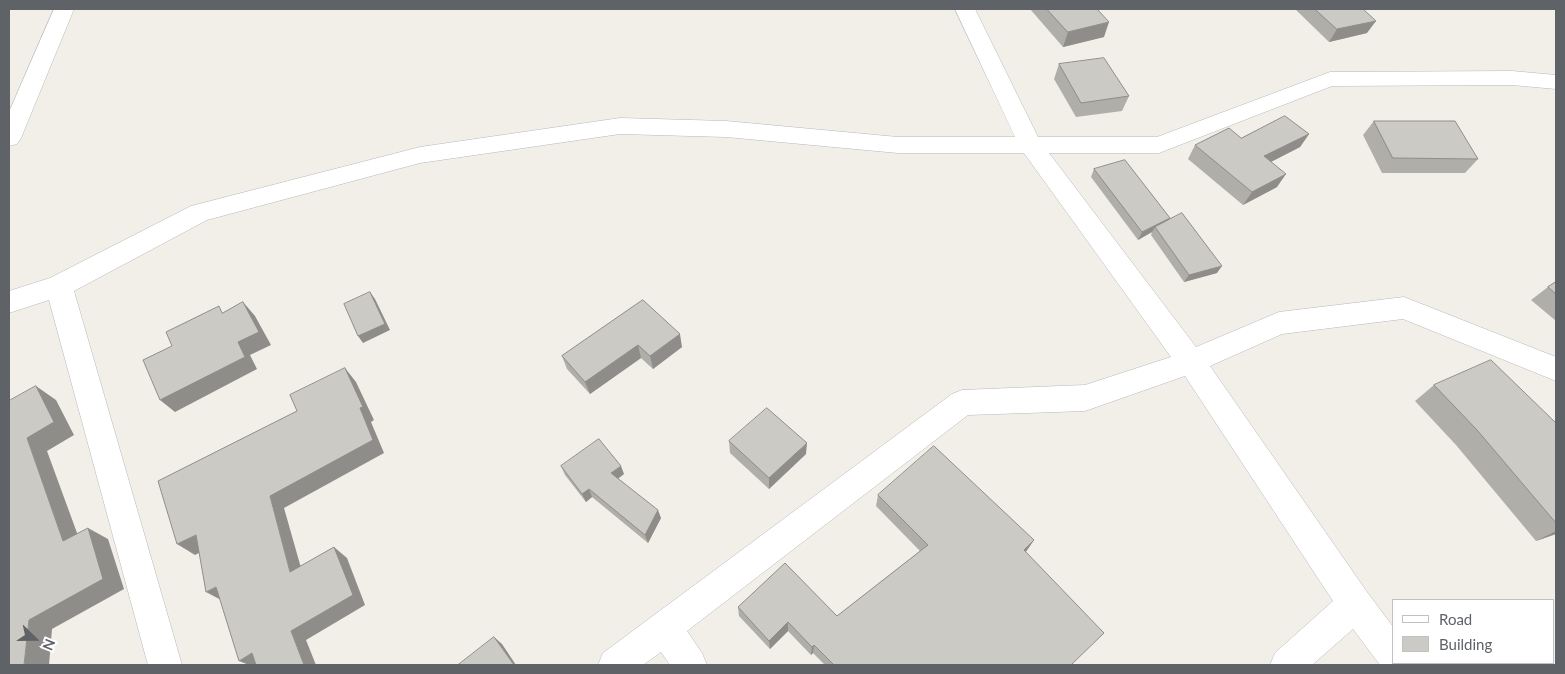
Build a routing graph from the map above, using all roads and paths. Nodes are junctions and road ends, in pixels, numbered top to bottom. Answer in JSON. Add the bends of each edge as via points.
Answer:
{"nodes":[{"id":1,"x":64,"y":9,"type":"edge"},
{"id":2,"x":965,"y":9,"type":"edge"},
{"id":3,"x":1556,"y":82,"type":"edge"},
{"id":4,"x":9,"y":138,"type":"edge"},
{"id":5,"x":1031,"y":146,"type":"junction"},
{"id":6,"x":59,"y":286,"type":"junction"},
{"id":7,"x":9,"y":302,"type":"edge"},
{"id":8,"x":1191,"y":362,"type":"junction"},
{"id":9,"x":1556,"y":369,"type":"edge"},
{"id":10,"x":1355,"y":604,"type":"junction"},
{"id":11,"x":664,"y":627,"type":"junction"},
{"id":12,"x":1392,"y":653,"type":"edge"},
{"id":13,"x":165,"y":665,"type":"edge"},
{"id":14,"x":615,"y":665,"type":"edge"},
{"id":15,"x":690,"y":665,"type":"edge"},
{"id":16,"x":1287,"y":665,"type":"edge"}],
"edges":[{"from":1,"to":4,"type":"street"},
{"from":2,"to":5,"type":"street"},
{"from":3,"to":5,"type":"street","via":[[1512,78],[1330,79],[1158,145]]},
{"from":5,"to":6,"type":"street","via":[[898,145],[716,128],[620,126],[563,134],[420,155],[200,213]]},
{"from":5,"to":8,"type":"street"},
{"from":6,"to":7,"type":"street"},
{"from":6,"to":13,"type":"street"},
{"from":8,"to":9,"type":"street","via":[[1279,323],[1404,308]]},
{"from":8,"to":10,"type":"street"},
{"from":8,"to":11,"type":"street","via":[[1085,398],[962,403]]},
{"from":10,"to":12,"type":"street"},
{"from":10,"to":16,"type":"street"},
{"from":11,"to":14,"type":"street"},
{"from":11,"to":15,"type":"street"}]}
